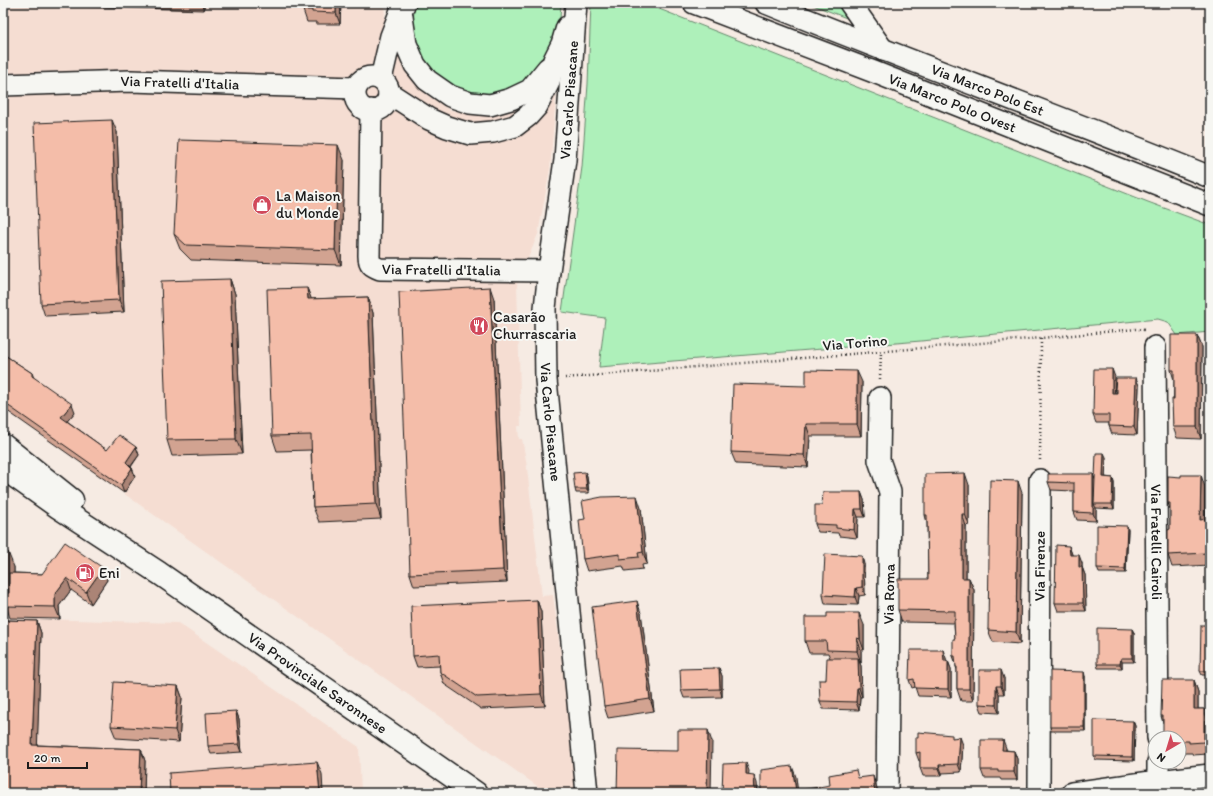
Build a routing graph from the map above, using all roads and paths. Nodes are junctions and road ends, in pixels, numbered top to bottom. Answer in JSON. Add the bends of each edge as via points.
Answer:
{"nodes":[{"id":1,"x":575,"y":3,"type":"edge"},
{"id":2,"x":694,"y":3,"type":"edge"},
{"id":3,"x":766,"y":3,"type":"edge"},
{"id":4,"x":850,"y":3,"type":"edge"},
{"id":5,"x":403,"y":7,"type":"edge"},
{"id":6,"x":883,"y":50,"type":"junction"},
{"id":7,"x":554,"y":60,"type":"junction"},
{"id":8,"x":3,"y":85,"type":"edge"},
{"id":9,"x":385,"y":86,"type":"junction"},
{"id":10,"x":356,"y":88,"type":"junction"},
{"id":11,"x":371,"y":110,"type":"junction"},
{"id":12,"x":1210,"y":177,"type":"edge"},
{"id":13,"x":1210,"y":204,"type":"edge"},
{"id":14,"x":548,"y":271,"type":"junction"},
{"id":15,"x":1041,"y":338,"type":"junction"},
{"id":16,"x":1155,"y":347,"type":"joint"},
{"id":17,"x":881,"y":352,"type":"junction"},
{"id":18,"x":546,"y":380,"type":"junction"},
{"id":19,"x":880,"y":398,"type":"joint"},
{"id":20,"x":3,"y":445,"type":"edge"},
{"id":21,"x":3,"y":468,"type":"edge"},
{"id":22,"x":1040,"y":480,"type":"joint"},
{"id":23,"x":159,"y":573,"type":"junction"},
{"id":24,"x":1158,"y":730,"type":"edge"},
{"id":25,"x":1158,"y":771,"type":"edge"},
{"id":26,"x":1210,"y":776,"type":"edge"},
{"id":27,"x":476,"y":793,"type":"edge"},
{"id":28,"x":587,"y":793,"type":"edge"},
{"id":29,"x":887,"y":793,"type":"edge"},
{"id":30,"x":1039,"y":793,"type":"edge"},
{"id":31,"x":1072,"y":793,"type":"edge"}],
"edges":[{"from":1,"to":7,"type":"street"},
{"from":1,"to":14,"type":"street","name":"Via Carlo Pisacane","via":[[565,160]]},
{"from":2,"to":13,"type":"street","name":"Via Marco Polo Ovest"},
{"from":3,"to":6,"type":"street","name":"Via Marco Polo Est"},
{"from":4,"to":6,"type":"street"},
{"from":5,"to":7,"type":"street","via":[[406,44],[415,65],[427,80],[450,96],[470,103],[490,105],[511,99],[530,90]]},
{"from":5,"to":9,"type":"street","via":[[391,36]]},
{"from":6,"to":12,"type":"street","name":"Via Marco Polo Est"},
{"from":7,"to":9,"type":"street","via":[[549,82],[537,106],[515,126],[493,132],[470,134],[447,127],[429,119]]},
{"from":8,"to":10,"type":"street","name":"Via Fratelli d'Italia","via":[[130,81]]},
{"from":9,"to":10,"type":"street","via":[[376,77],[362,80]]},
{"from":9,"to":11,"type":"street","via":[[386,104],[382,108]]},
{"from":10,"to":11,"type":"street","via":[[358,103]]},
{"from":11,"to":14,"type":"street","name":"Via Fratelli d'Italia","via":[[369,261],[373,266],[380,269]]},
{"from":14,"to":18,"type":"street","name":"Via Carlo Pisacane","via":[[545,308]]},
{"from":15,"to":16,"type":"path","name":"Via Torino","via":[[1136,329],[1145,330],[1153,336]]},
{"from":15,"to":17,"type":"path","name":"Via Torino"},
{"from":15,"to":22,"type":"path"},
{"from":16,"to":24,"type":"street","name":"Via Fratelli Cairoli"},
{"from":17,"to":18,"type":"path","name":"Via Torino"},
{"from":17,"to":19,"type":"path"},
{"from":18,"to":28,"type":"street","name":"Via Carlo Pisacane"},
{"from":19,"to":29,"type":"street","name":"Via Roma","via":[[878,460],[890,492]]},
{"from":20,"to":23,"type":"main road","name":"Via Provinciale Saronnese"},
{"from":21,"to":23,"type":"main road","name":"Via Provinciale Saronnese"},
{"from":22,"to":30,"type":"street","name":"Via Firenze"},
{"from":23,"to":27,"type":"main road","name":"Via Provinciale Saronnese"},
{"from":25,"to":26,"type":"street"},
{"from":25,"to":31,"type":"street"}]}
